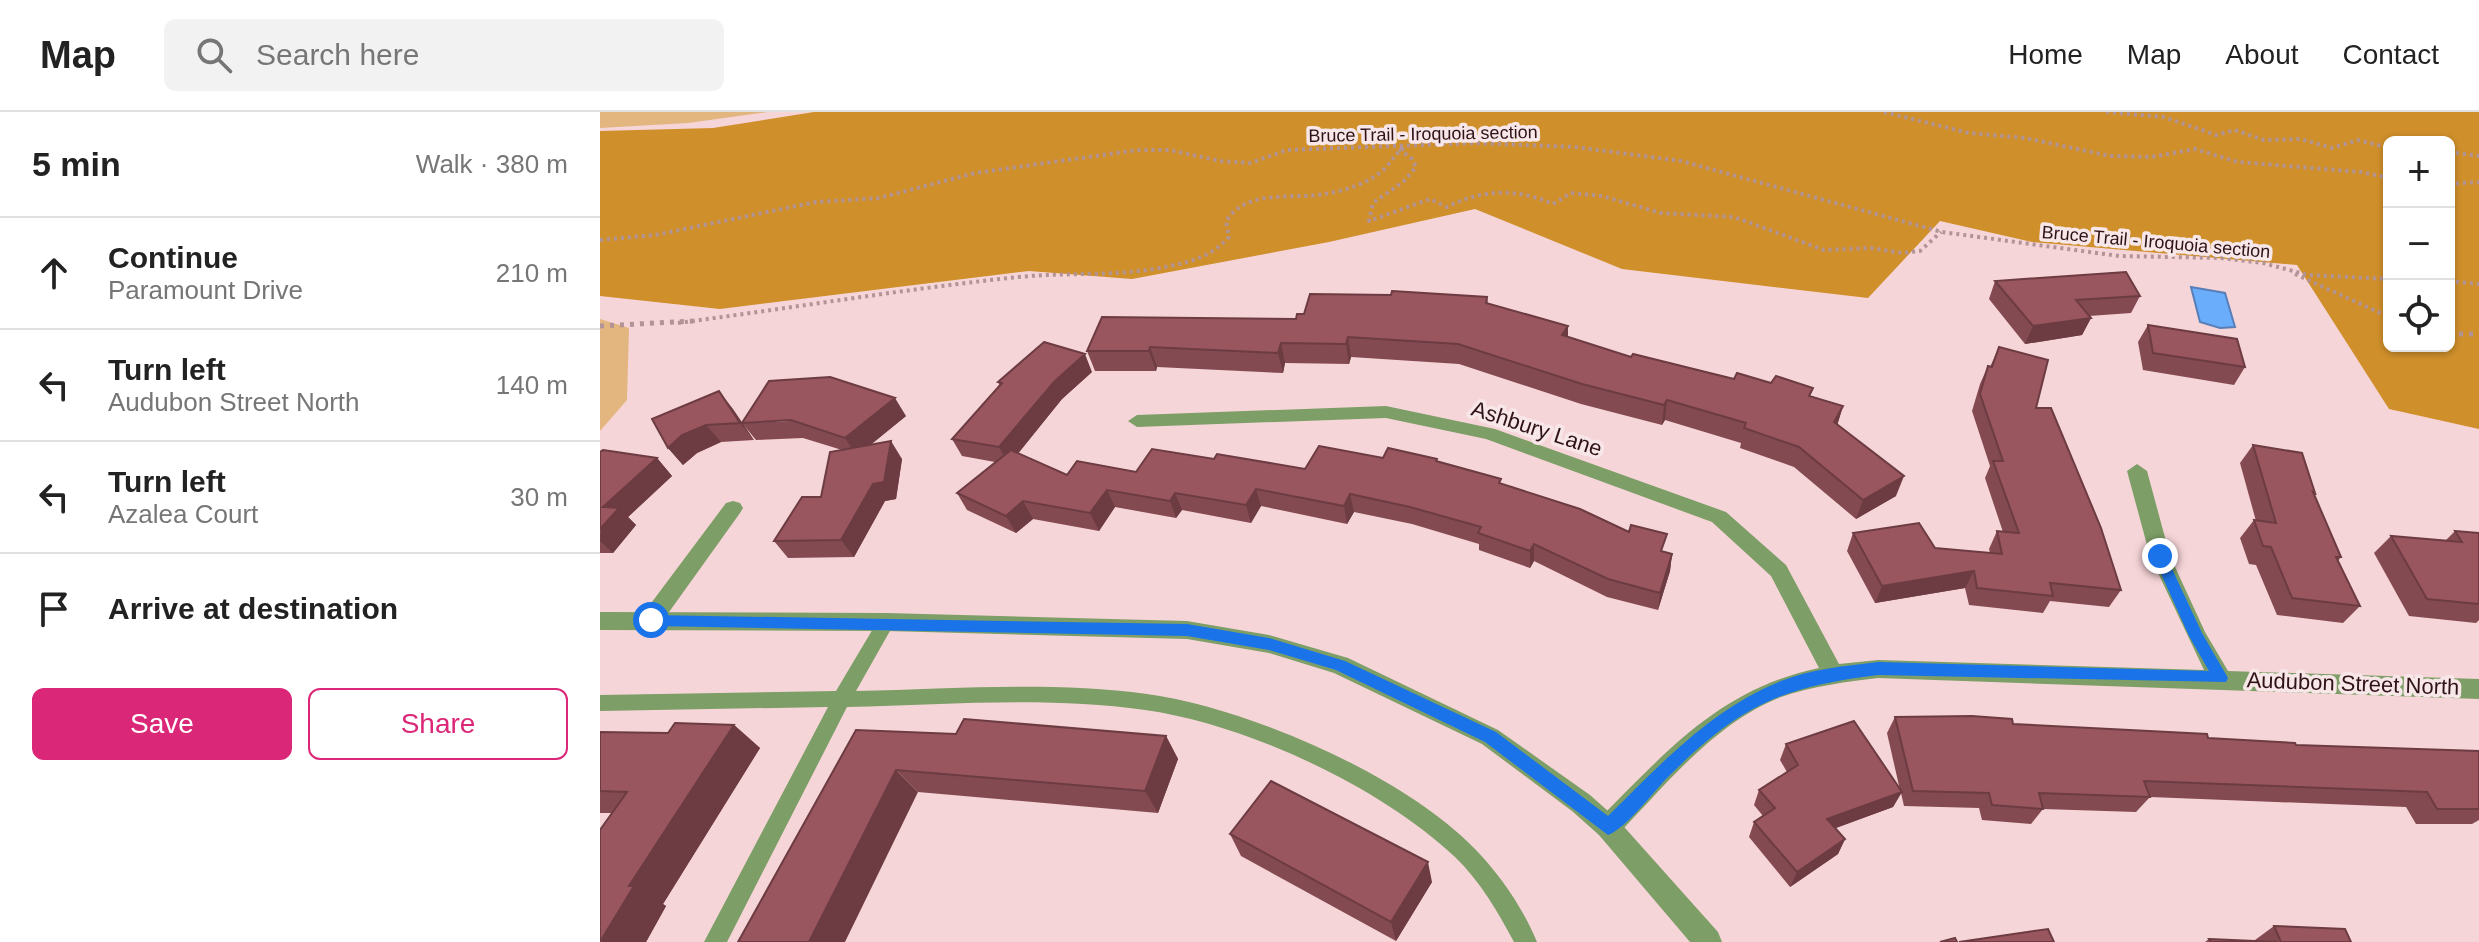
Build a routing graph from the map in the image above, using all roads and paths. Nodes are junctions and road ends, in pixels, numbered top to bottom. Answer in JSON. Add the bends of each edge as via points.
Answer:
{"nodes":[{"id":1,"x":1884,"y":112,"type":"edge"},
{"id":2,"x":2106,"y":112,"type":"edge"},
{"id":3,"x":2383,"y":146,"type":"edge"},
{"id":4,"x":1402,"y":148,"type":"junction"},
{"id":5,"x":2455,"y":153,"type":"edge"},
{"id":6,"x":2479,"y":156,"type":"edge"},
{"id":7,"x":2383,"y":177,"type":"edge"},
{"id":8,"x":2479,"y":182,"type":"edge"},
{"id":9,"x":2455,"y":184,"type":"edge"},
{"id":10,"x":1942,"y":232,"type":"junction"},
{"id":11,"x":600,"y":240,"type":"edge"},
{"id":12,"x":2279,"y":267,"type":"junction"},
{"id":13,"x":2383,"y":279,"type":"edge"},
{"id":14,"x":2455,"y":282,"type":"edge"},
{"id":15,"x":2479,"y":284,"type":"edge"},
{"id":16,"x":2383,"y":314,"type":"edge"},
{"id":17,"x":600,"y":326,"type":"edge"},
{"id":18,"x":2455,"y":334,"type":"edge"},
{"id":19,"x":2479,"y":334,"type":"edge"},
{"id":20,"x":1137,"y":421,"type":"dead end"},
{"id":21,"x":2137,"y":471,"type":"dead end"},
{"id":22,"x":733,"y":508,"type":"dead end"},
{"id":23,"x":651,"y":620,"type":"junction"},
{"id":24,"x":600,"y":621,"type":"edge"},
{"id":25,"x":886,"y":622,"type":"junction"},
{"id":26,"x":1833,"y":674,"type":"junction"},
{"id":27,"x":2220,"y":678,"type":"junction"},
{"id":28,"x":2479,"y":689,"type":"edge"},
{"id":29,"x":841,"y":700,"type":"junction"},
{"id":30,"x":600,"y":703,"type":"edge"},
{"id":31,"x":1608,"y":827,"type":"junction"},
{"id":32,"x":715,"y":942,"type":"edge"},
{"id":33,"x":1526,"y":942,"type":"edge"},
{"id":34,"x":1708,"y":942,"type":"edge"}],
"edges":[{"from":1,"to":7,"type":"path","via":[[2108,158],[2181,156],[2195,149],[2238,162]]},
{"from":2,"to":3,"type":"path","via":[[2164,117],[2216,135],[2235,130],[2264,140],[2300,139],[2332,148],[2358,140]]},
{"from":4,"to":10,"type":"path","name":"Bruce Trail - Iroquoia section","via":[[1490,143],[1638,154],[1737,174]]},
{"from":4,"to":10,"type":"path","via":[[1416,167],[1412,176],[1380,195],[1369,209],[1369,221],[1430,199],[1447,207],[1462,198],[1514,190],[1553,204],[1571,193],[1661,213],[1734,217],[1824,250],[1920,251]]},
{"from":4,"to":11,"type":"path","name":"Bruce Trail - Iroquoia section","via":[[1287,150],[1250,163],[1138,150],[975,173],[879,198],[816,202],[655,235]]},
{"from":4,"to":17,"type":"path","via":[[1384,169],[1353,185],[1235,208],[1226,221],[1225,245],[1184,264],[1021,277],[677,323]]},
{"from":5,"to":6,"type":"path"},
{"from":8,"to":9,"type":"path"},
{"from":10,"to":12,"type":"path","name":"Bruce Trail - Iroquoia section","via":[[2119,256],[2221,258]]},
{"from":12,"to":13,"type":"path","name":"Bruce Trail - Iroquoia section","via":[[2308,275]]},
{"from":12,"to":16,"type":"path"},
{"from":14,"to":15,"type":"path"},
{"from":18,"to":19,"type":"path"},
{"from":20,"to":26,"type":"street","name":"Ashbury Lane","via":[[1386,412],[1504,438],[1719,517],[1779,571]]},
{"from":21,"to":27,"type":"street","via":[[2160,556]]},
{"from":22,"to":23,"type":"street"},
{"from":23,"to":24,"type":"street"},
{"from":23,"to":25,"type":"street"},
{"from":25,"to":29,"type":"lane"},
{"from":25,"to":31,"type":"street","via":[[1187,630],[1269,644],[1340,665],[1490,737]]},
{"from":26,"to":27,"type":"street","name":"Audubon Street North","via":[[1878,669]]},
{"from":26,"to":31,"type":"street","name":"Audubon Street North","via":[[1786,685],[1741,706],[1684,751]]},
{"from":27,"to":28,"type":"street","name":"Audubon Street North"},
{"from":29,"to":30,"type":"lane"},
{"from":29,"to":32,"type":"lane"},
{"from":29,"to":33,"type":"lane","via":[[1070,695],[1135,700],[1189,710],[1265,735],[1407,807],[1479,868]]},
{"from":31,"to":34,"type":"street"}]}
